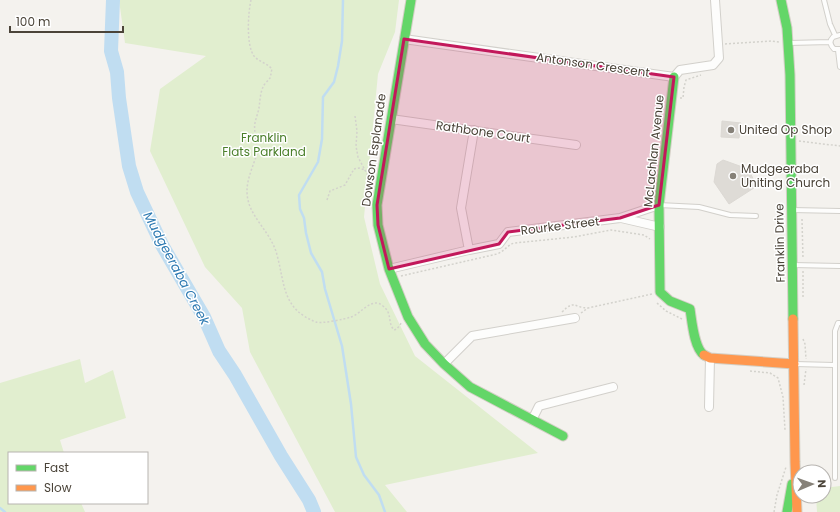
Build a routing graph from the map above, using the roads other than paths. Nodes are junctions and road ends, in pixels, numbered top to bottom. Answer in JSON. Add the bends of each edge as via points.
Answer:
{"nodes":[{"id":1,"x":412,"y":0,"type":"edge"},
{"id":2,"x":715,"y":0,"type":"edge"},
{"id":3,"x":781,"y":0,"type":"edge"},
{"id":4,"x":824,"y":0,"type":"edge"},
{"id":5,"x":838,"y":35,"type":"edge"},
{"id":6,"x":404,"y":39,"type":"junction"},
{"id":7,"x":830,"y":42,"type":"junction"},
{"id":8,"x":788,"y":43,"type":"junction"},
{"id":9,"x":839,"y":50,"type":"edge"},
{"id":10,"x":840,"y":67,"type":"edge"},
{"id":11,"x":674,"y":77,"type":"junction"},
{"id":12,"x":391,"y":118,"type":"junction"},
{"id":13,"x":474,"y":130,"type":"junction"},
{"id":14,"x":576,"y":145,"type":"dead end"},
{"id":15,"x":659,"y":205,"type":"junction"},
{"id":16,"x":792,"y":210,"type":"junction"},
{"id":17,"x":840,"y":211,"type":"edge"},
{"id":18,"x":756,"y":216,"type":"dead end"},
{"id":19,"x":620,"y":218,"type":"junction"},
{"id":20,"x":660,"y":227,"type":"junction"},
{"id":21,"x":469,"y":250,"type":"junction"},
{"id":22,"x":792,"y":265,"type":"junction"},
{"id":23,"x":840,"y":266,"type":"edge"},
{"id":24,"x":389,"y":269,"type":"junction"},
{"id":25,"x":575,"y":318,"type":"road end"},
{"id":26,"x":840,"y":323,"type":"edge"},
{"id":27,"x":710,"y":358,"type":"junction"},
{"id":28,"x":444,"y":364,"type":"junction"},
{"id":29,"x":794,"y":364,"type":"junction"},
{"id":30,"x":834,"y":365,"type":"junction"},
{"id":31,"x":613,"y":388,"type":"dead end"},
{"id":32,"x":709,"y":407,"type":"dead end"},
{"id":33,"x":532,"y":420,"type":"junction"},
{"id":34,"x":563,"y":436,"type":"dead end"},
{"id":35,"x":840,"y":455,"type":"edge"},
{"id":36,"x":834,"y":456,"type":"junction"},
{"id":37,"x":790,"y":463,"type":"junction"},
{"id":38,"x":834,"y":478,"type":"dead end"},
{"id":39,"x":787,"y":512,"type":"edge"},
{"id":40,"x":797,"y":512,"type":"edge"}],
"edges":[{"from":1,"to":6,"type":"street","name":"Dowson Esplanade"},
{"from":2,"to":11,"type":"street","via":[[719,58],[713,65],[680,70]]},
{"from":3,"to":8,"type":"street","name":"Franklin Drive"},
{"from":4,"to":5,"type":"lane","via":[[830,24]]},
{"from":5,"to":7,"type":"lane"},
{"from":6,"to":11,"type":"street","name":"Antonson Crescent"},
{"from":6,"to":12,"type":"street","name":"Dowson Esplanade"},
{"from":7,"to":8,"type":"lane"},
{"from":7,"to":9,"type":"lane","via":[[834,49]]},
{"from":8,"to":16,"type":"street","name":"Franklin Drive"},
{"from":9,"to":10,"type":"lane"},
{"from":11,"to":15,"type":"street","name":"McLachlan Avenue"},
{"from":12,"to":13,"type":"street","name":"Rathbone Court"},
{"from":12,"to":24,"type":"street","name":"Dowson Esplanade","via":[[377,205],[378,225]]},
{"from":13,"to":14,"type":"street","name":"Rathbone Court"},
{"from":13,"to":21,"type":"street","via":[[461,208]]},
{"from":15,"to":18,"type":"lane"},
{"from":15,"to":19,"type":"street","name":"Rourke Street"},
{"from":15,"to":20,"type":"street","name":"McLachlan Avenue"},
{"from":16,"to":17,"type":"lane"},
{"from":16,"to":22,"type":"street","name":"Franklin Drive"},
{"from":19,"to":20,"type":"street","name":"Rourke Street"},
{"from":19,"to":21,"type":"street","name":"Rourke Street","via":[[508,232],[499,244]]},
{"from":20,"to":27,"type":"street","name":"McLachlan Avenue","via":[[660,292],[670,301],[690,309],[697,346],[702,354]]},
{"from":21,"to":24,"type":"street","name":"Rourke Street"},
{"from":22,"to":23,"type":"lane"},
{"from":22,"to":29,"type":"street","name":"Franklin Drive"},
{"from":24,"to":28,"type":"street","name":"Dowson Esplanade","via":[[408,317],[425,344]]},
{"from":25,"to":28,"type":"street","via":[[472,336]]},
{"from":26,"to":30,"type":"lane","via":[[835,331]]},
{"from":27,"to":29,"type":"street"},
{"from":27,"to":32,"type":"street"},
{"from":28,"to":33,"type":"street","name":"Dowson Esplanade","via":[[470,387]]},
{"from":29,"to":30,"type":"lane"},
{"from":29,"to":37,"type":"street","name":"Franklin Drive"},
{"from":30,"to":36,"type":"lane"},
{"from":31,"to":33,"type":"street","via":[[539,406]]},
{"from":33,"to":34,"type":"street","name":"Dowson Esplanade"},
{"from":35,"to":36,"type":"lane"},
{"from":36,"to":38,"type":"lane"},
{"from":37,"to":39,"type":"street"},
{"from":37,"to":40,"type":"street"}]}
